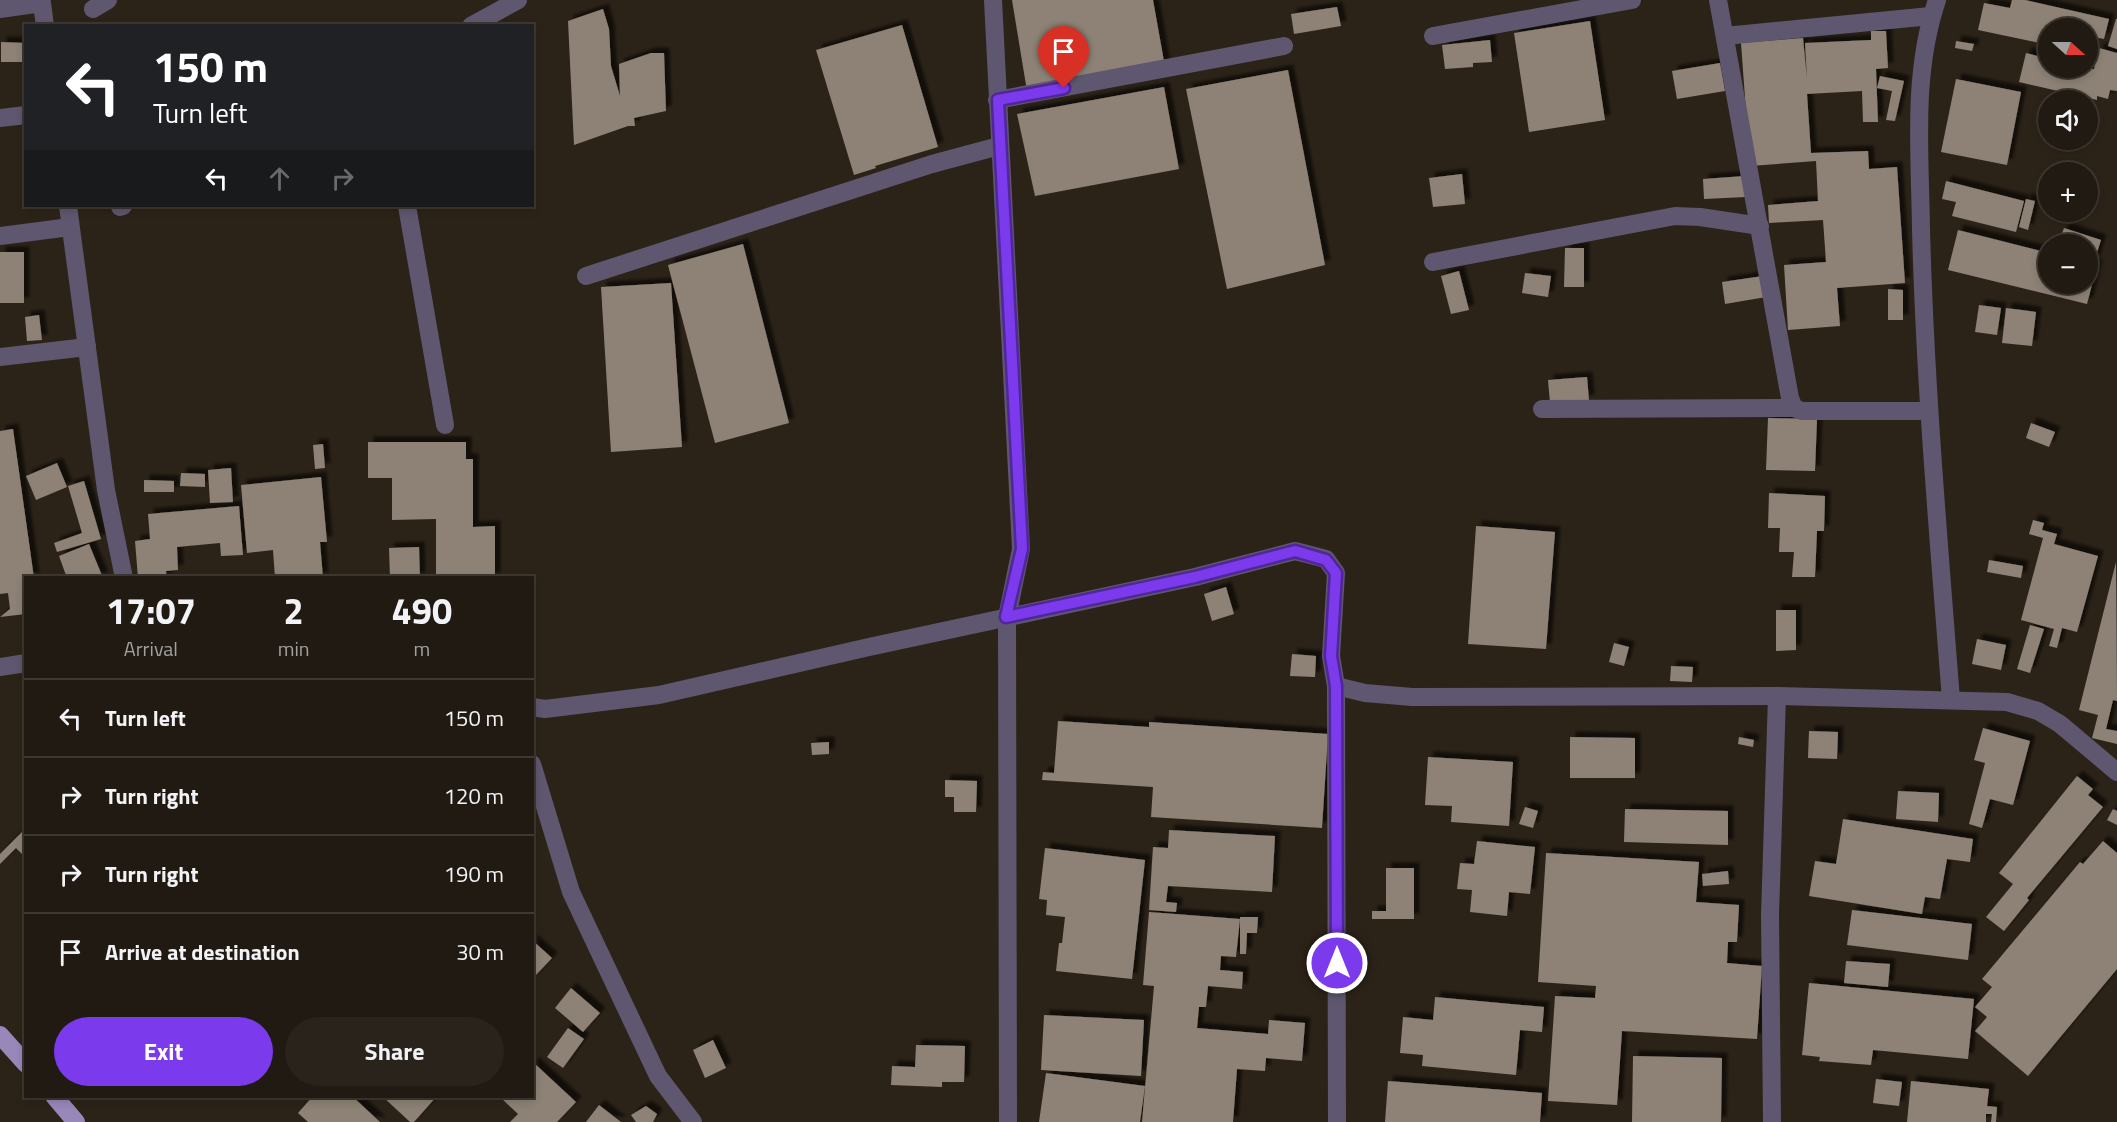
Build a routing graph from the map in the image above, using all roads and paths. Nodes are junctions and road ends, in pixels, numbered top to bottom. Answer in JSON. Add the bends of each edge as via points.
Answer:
{"nodes":[{"id":1,"x":518,"y":0,"type":"edge"},
{"id":2,"x":993,"y":0,"type":"edge"},
{"id":3,"x":1632,"y":0,"type":"edge"},
{"id":4,"x":1718,"y":0,"type":"edge"},
{"id":5,"x":1934,"y":8,"type":"edge"},
{"id":6,"x":0,"y":9,"type":"edge"},
{"id":7,"x":45,"y":24,"type":"edge"},
{"id":8,"x":475,"y":24,"type":"edge"},
{"id":9,"x":1433,"y":36,"type":"dead end"},
{"id":10,"x":1725,"y":36,"type":"junction"},
{"id":11,"x":1284,"y":46,"type":"dead end"},
{"id":12,"x":998,"y":100,"type":"junction"},
{"id":13,"x":24,"y":115,"type":"edge"},
{"id":14,"x":0,"y":118,"type":"edge"},
{"id":15,"x":999,"y":146,"type":"junction"},
{"id":16,"x":68,"y":207,"type":"edge"},
{"id":17,"x":407,"y":207,"type":"edge"},
{"id":18,"x":1760,"y":226,"type":"junction"},
{"id":19,"x":70,"y":227,"type":"junction"},
{"id":20,"x":0,"y":236,"type":"edge"},
{"id":21,"x":1433,"y":262,"type":"dead end"},
{"id":22,"x":586,"y":276,"type":"dead end"},
{"id":23,"x":87,"y":347,"type":"junction"},
{"id":24,"x":0,"y":357,"type":"edge"},
{"id":25,"x":1794,"y":408,"type":"junction"},
{"id":26,"x":1542,"y":409,"type":"dead end"},
{"id":27,"x":1929,"y":411,"type":"junction"},
{"id":28,"x":445,"y":425,"type":"dead end"},
{"id":29,"x":124,"y":576,"type":"edge"},
{"id":30,"x":1006,"y":617,"type":"junction"},
{"id":31,"x":24,"y":663,"type":"edge"},
{"id":32,"x":0,"y":667,"type":"edge"},
{"id":33,"x":1336,"y":686,"type":"junction"},
{"id":34,"x":1777,"y":696,"type":"junction"},
{"id":35,"x":1951,"y":700,"type":"junction"},
{"id":36,"x":534,"y":707,"type":"edge"},
{"id":37,"x":534,"y":771,"type":"edge"},
{"id":38,"x":2117,"y":772,"type":"edge"},
{"id":39,"x":0,"y":1035,"type":"edge"},
{"id":40,"x":24,"y":1062,"type":"edge"},
{"id":41,"x":56,"y":1098,"type":"edge"},
{"id":42,"x":76,"y":1122,"type":"edge"},
{"id":43,"x":693,"y":1122,"type":"edge"},
{"id":44,"x":1008,"y":1122,"type":"edge"},
{"id":45,"x":1336,"y":1122,"type":"edge"},
{"id":46,"x":1772,"y":1122,"type":"edge"}],
"edges":[{"from":1,"to":8,"type":"street"},
{"from":2,"to":12,"type":"street"},
{"from":3,"to":9,"type":"street"},
{"from":4,"to":10,"type":"street"},
{"from":5,"to":10,"type":"street"},
{"from":5,"to":27,"type":"street","via":[[1927,27],[1918,100]]},
{"from":6,"to":7,"type":"street","via":[[42,3]]},
{"from":10,"to":18,"type":"street"},
{"from":11,"to":12,"type":"street"},
{"from":12,"to":15,"type":"street"},
{"from":13,"to":14,"type":"street"},
{"from":15,"to":22,"type":"street"},
{"from":15,"to":30,"type":"street","via":[[1022,549]]},
{"from":16,"to":19,"type":"street"},
{"from":17,"to":28,"type":"street"},
{"from":18,"to":21,"type":"street","via":[[1675,216]]},
{"from":18,"to":25,"type":"street"},
{"from":19,"to":20,"type":"street"},
{"from":19,"to":23,"type":"street"},
{"from":23,"to":24,"type":"street"},
{"from":23,"to":29,"type":"street","via":[[106,490]]},
{"from":25,"to":26,"type":"street"},
{"from":25,"to":27,"type":"street"},
{"from":27,"to":35,"type":"street"},
{"from":30,"to":33,"type":"street","via":[[1195,577],[1295,551],[1326,560],[1336,573],[1331,656]]},
{"from":30,"to":36,"type":"street","via":[[659,694]]},
{"from":30,"to":44,"type":"street"},
{"from":31,"to":32,"type":"street"},
{"from":33,"to":34,"type":"street","via":[[1412,697]]},
{"from":33,"to":45,"type":"street"},
{"from":34,"to":35,"type":"street"},
{"from":34,"to":46,"type":"street","via":[[1770,915]]},
{"from":35,"to":38,"type":"street","via":[[2007,702],[2038,711],[2060,724]]},
{"from":37,"to":43,"type":"street","via":[[571,892],[658,1076]]},
{"from":39,"to":40,"type":"main road"},
{"from":41,"to":42,"type":"main road"}]}
